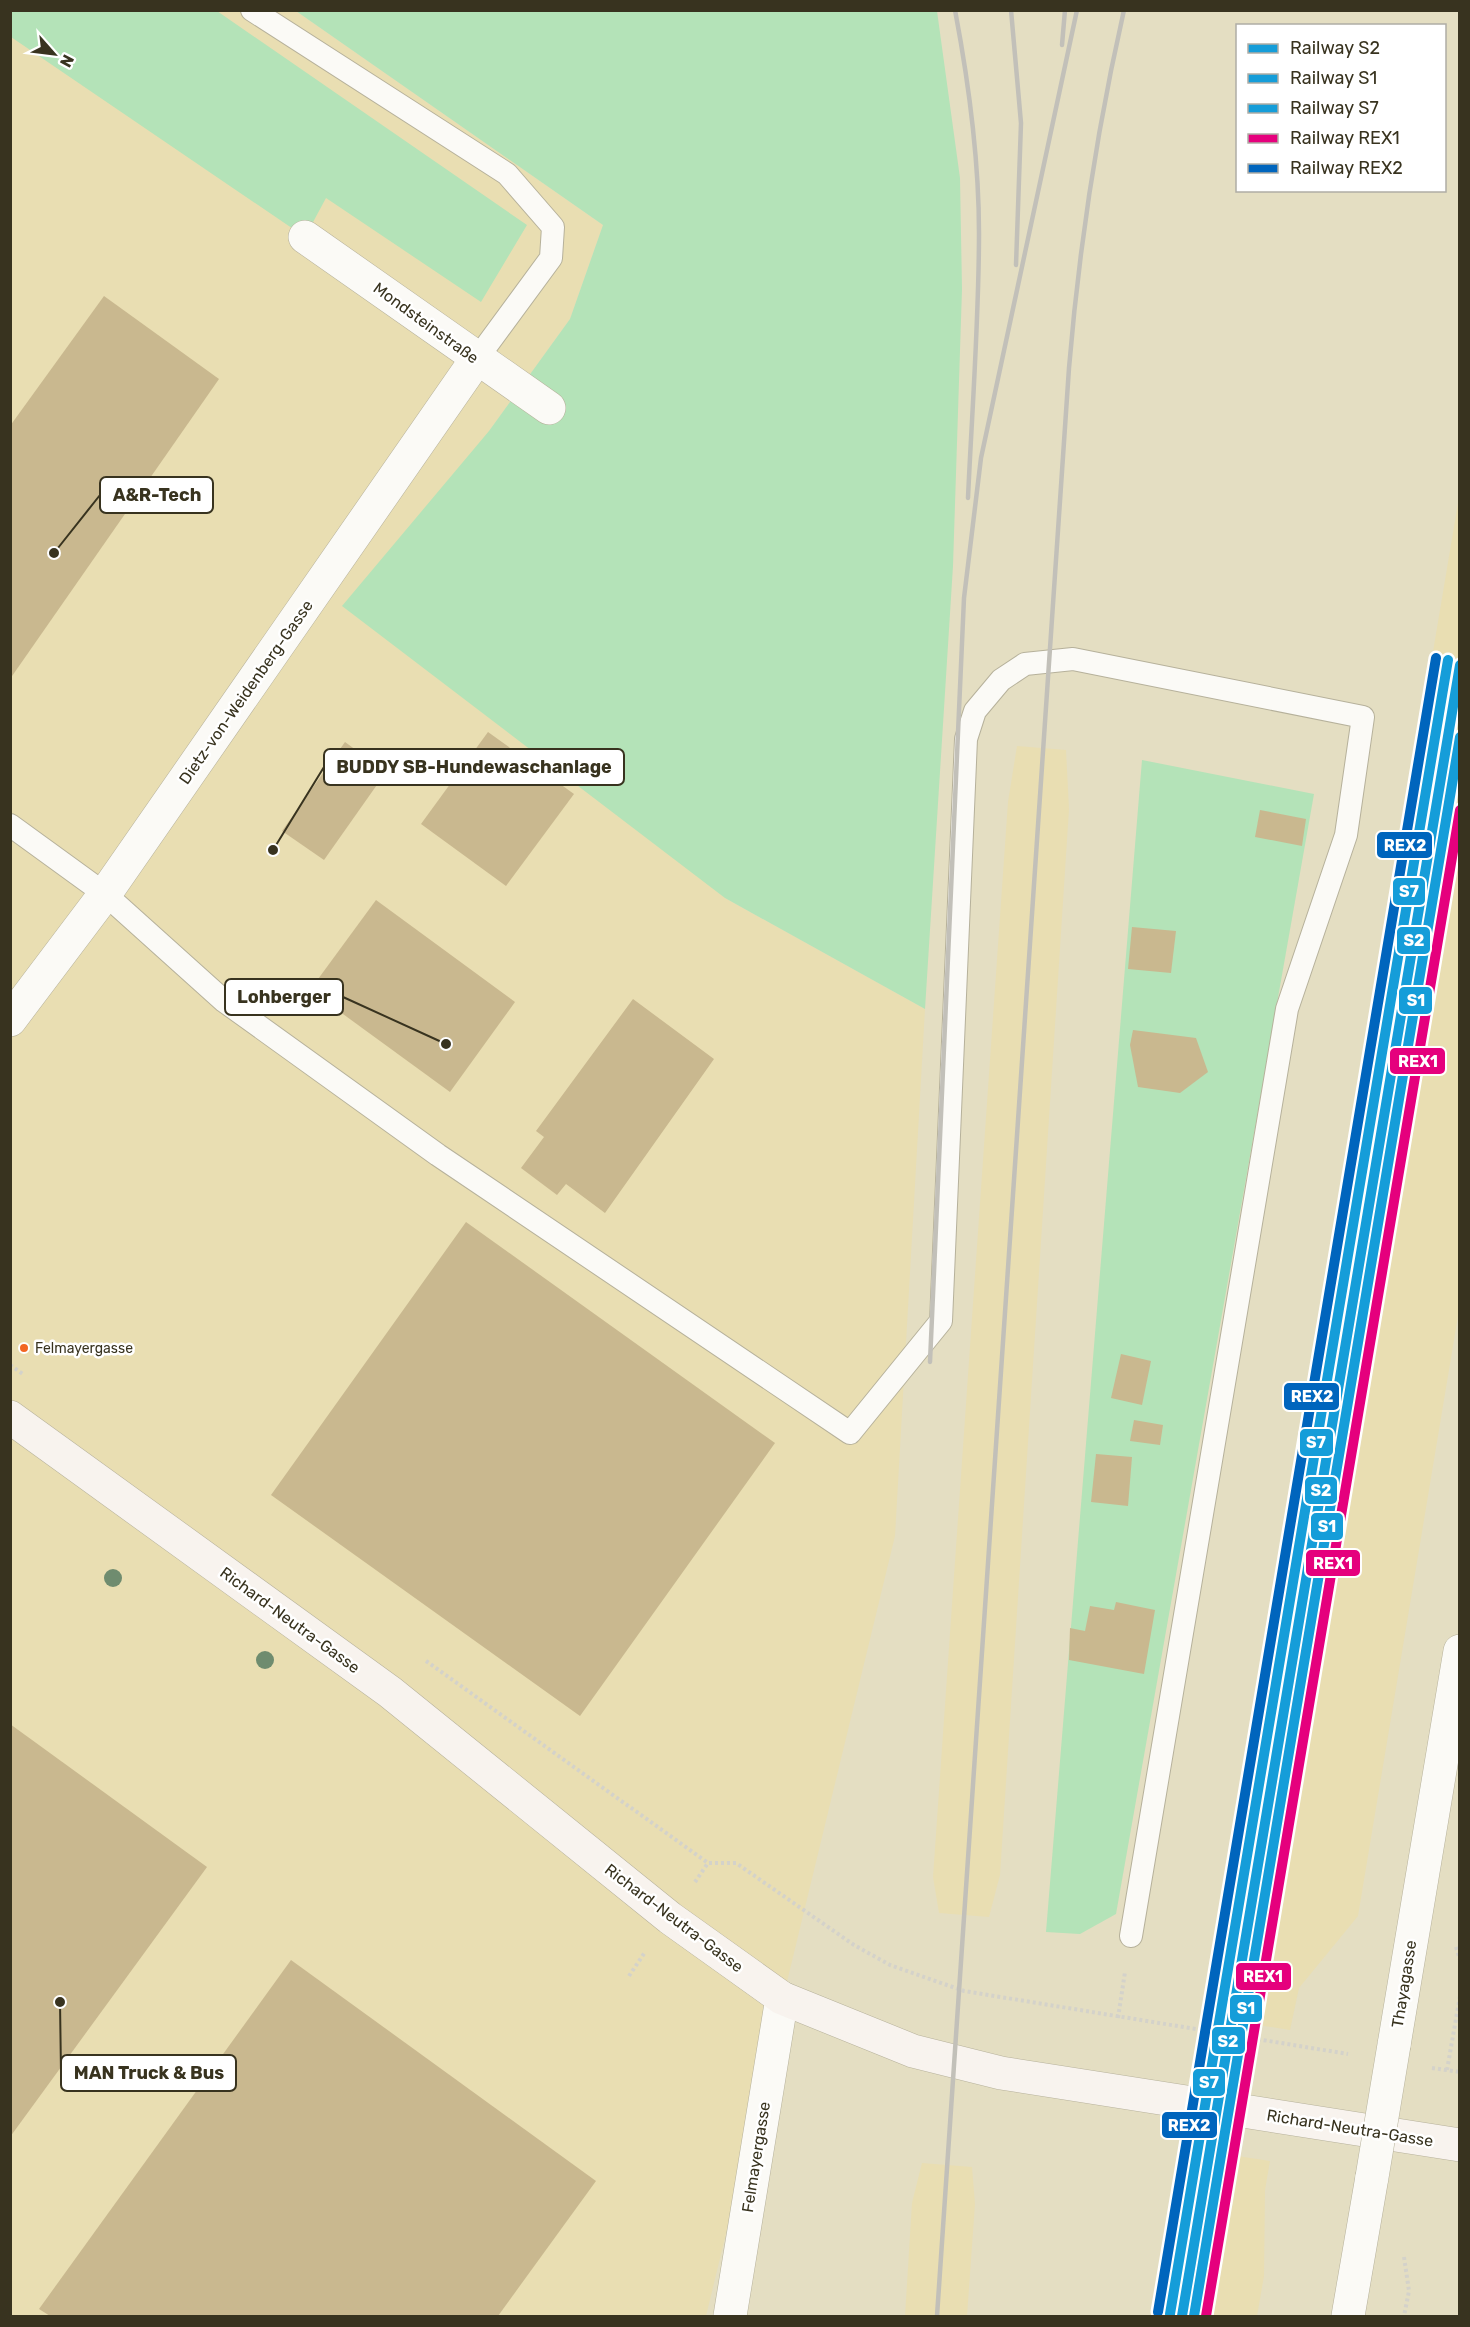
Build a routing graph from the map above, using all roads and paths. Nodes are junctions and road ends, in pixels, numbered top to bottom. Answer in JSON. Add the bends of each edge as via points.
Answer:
{"nodes":[{"id":1,"x":252,"y":10,"type":"edge"},
{"id":2,"x":305,"y":237,"type":"dead end"},
{"id":3,"x":476,"y":360,"type":"junction"},
{"id":4,"x":549,"y":408,"type":"dead end"},
{"id":5,"x":10,"y":825,"type":"edge"},
{"id":6,"x":105,"y":894,"type":"junction"},
{"id":7,"x":10,"y":1020,"type":"edge"},
{"id":8,"x":10,"y":1418,"type":"edge"},
{"id":9,"x":1460,"y":1651,"type":"edge"},
{"id":10,"x":670,"y":1918,"type":"junction"},
{"id":11,"x":1131,"y":1936,"type":"dead end"},
{"id":12,"x":1460,"y":1996,"type":"edge"},
{"id":13,"x":782,"y":1998,"type":"junction"},
{"id":14,"x":1120,"y":2003,"type":"dead end"},
{"id":15,"x":1118,"y":2018,"type":"junction"},
{"id":16,"x":1353,"y":2055,"type":"dead end"},
{"id":17,"x":1424,"y":2067,"type":"dead end"},
{"id":18,"x":1447,"y":2070,"type":"junction"},
{"id":19,"x":1460,"y":2072,"type":"edge"},
{"id":20,"x":1460,"y":2145,"type":"edge"},
{"id":21,"x":730,"y":2316,"type":"edge"},
{"id":22,"x":1348,"y":2316,"type":"edge"}],
"edges":[{"from":1,"to":3,"type":"lane","via":[[507,174],[553,227],[551,258]]},
{"from":2,"to":3,"type":"street","name":"Mondsteinstraße"},
{"from":3,"to":4,"type":"street","name":"Mondsteinstraße"},
{"from":3,"to":6,"type":"street","name":"Dietz-von-Weidenberg-Gasse"},
{"from":5,"to":6,"type":"lane"},
{"from":6,"to":7,"type":"street","name":"Dietz-von-Weidenberg-Gasse"},
{"from":6,"to":11,"type":"lane","via":[[224,1001],[438,1155],[850,1433],[941,1321],[966,739],[975,711],[1001,680],[1025,664],[1073,659],[1363,717],[1346,835],[1287,1009]]},
{"from":8,"to":10,"type":"street","name":"Richard-Neutra-Gasse","via":[[390,1692]]},
{"from":9,"to":22,"type":"street","name":"Thayagasse","bridge":true},
{"from":10,"to":13,"type":"street","name":"Richard-Neutra-Gasse"},
{"from":10,"to":15,"type":"path","via":[[708,1863],[736,1863],[854,1945],[917,1976],[1002,2000]]},
{"from":12,"to":18,"type":"path"},
{"from":13,"to":20,"type":"street","name":"Richard-Neutra-Gasse","via":[[913,2051],[1001,2073]]},
{"from":13,"to":21,"type":"street","name":"Felmayergasse"},
{"from":14,"to":15,"type":"path"},
{"from":15,"to":16,"type":"path"},
{"from":17,"to":18,"type":"path"},
{"from":18,"to":19,"type":"path"}]}
